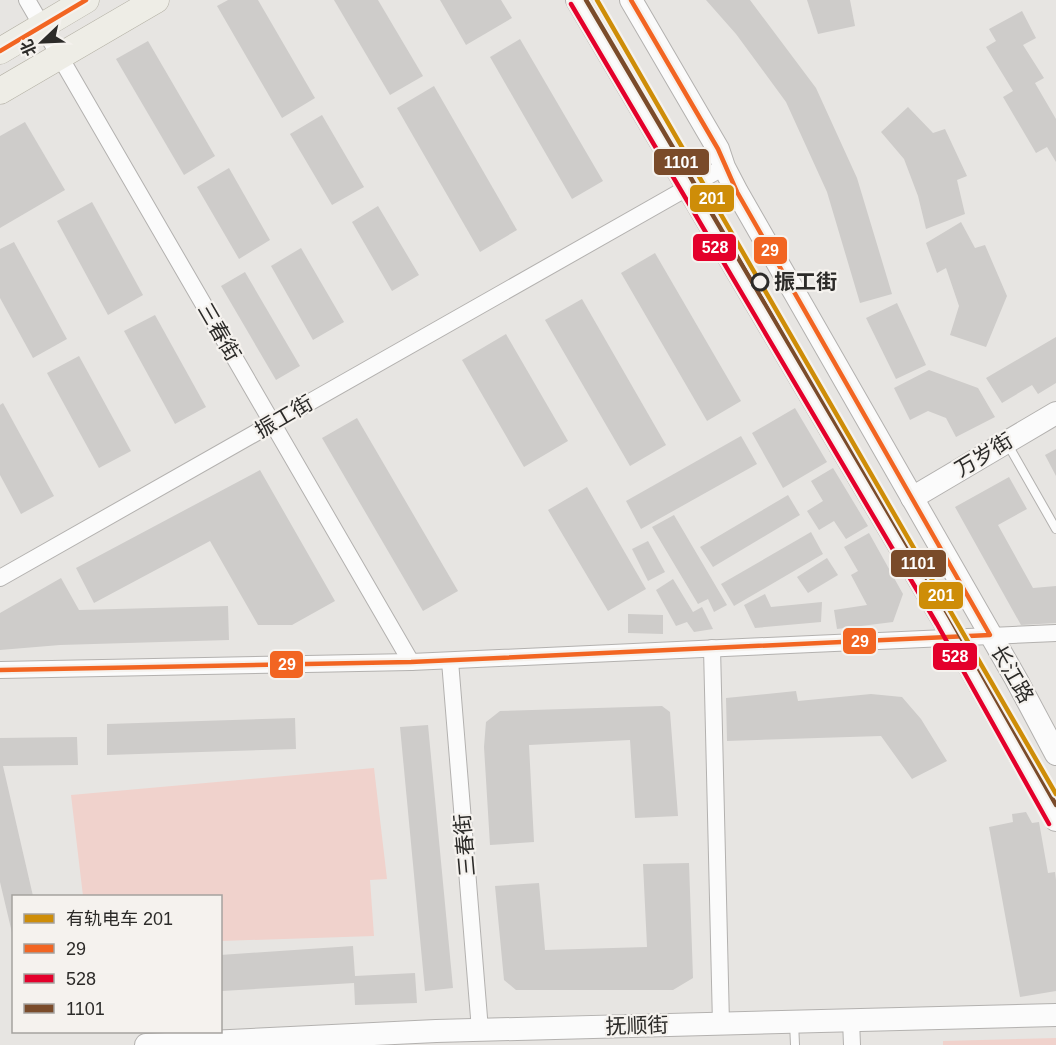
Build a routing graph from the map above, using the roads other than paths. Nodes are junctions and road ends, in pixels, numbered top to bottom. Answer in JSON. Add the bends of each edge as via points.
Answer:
{"nodes":[{"id":1,"x":27,"y":0,"type":"edge"},
{"id":2,"x":86,"y":0,"type":"edge"},
{"id":3,"x":156,"y":0,"type":"edge"},
{"id":4,"x":577,"y":0,"type":"edge"},
{"id":5,"x":631,"y":0,"type":"edge"},
{"id":6,"x":43,"y":26,"type":"junction"},
{"id":7,"x":0,"y":51,"type":"edge"},
{"id":8,"x":61,"y":56,"type":"junction"},
{"id":9,"x":0,"y":91,"type":"edge"},
{"id":10,"x":724,"y":167,"type":"junction"},
{"id":11,"x":687,"y":188,"type":"junction"},
{"id":12,"x":1056,"y":413,"type":"edge"},
{"id":13,"x":272,"y":424,"type":"junction"},
{"id":14,"x":1006,"y":441,"type":"junction"},
{"id":15,"x":912,"y":498,"type":"junction"},
{"id":16,"x":1056,"y":529,"type":"edge"},
{"id":17,"x":0,"y":578,"type":"edge"},
{"id":18,"x":1056,"y":633,"type":"edge"},
{"id":19,"x":990,"y":635,"type":"junction"},
{"id":20,"x":953,"y":637,"type":"junction"},
{"id":21,"x":712,"y":648,"type":"junction"},
{"id":22,"x":450,"y":661,"type":"junction"},
{"id":23,"x":411,"y":662,"type":"junction"},
{"id":24,"x":0,"y":670,"type":"edge"},
{"id":25,"x":1056,"y":754,"type":"edge"},
{"id":26,"x":1056,"y":820,"type":"edge"},
{"id":27,"x":1056,"y":1015,"type":"edge"},
{"id":28,"x":851,"y":1020,"type":"junction"},
{"id":29,"x":794,"y":1022,"type":"junction"},
{"id":30,"x":721,"y":1024,"type":"junction"},
{"id":31,"x":480,"y":1030,"type":"junction"},
{"id":32,"x":437,"y":1038,"type":"edge"},
{"id":33,"x":146,"y":1045,"type":"edge"},
{"id":34,"x":795,"y":1045,"type":"edge"},
{"id":35,"x":852,"y":1045,"type":"edge"}],
"edges":[{"from":1,"to":6,"type":"street","name":"三春街"},
{"from":2,"to":6,"type":"main road"},
{"from":3,"to":8,"type":"main road"},
{"from":4,"to":11,"type":"main road","name":"长江路"},
{"from":5,"to":10,"type":"main road","name":"长江路","via":[[718,149]]},
{"from":6,"to":7,"type":"main road"},
{"from":6,"to":8,"type":"street","name":"三春街"},
{"from":8,"to":9,"type":"main road"},
{"from":8,"to":13,"type":"street","name":"三春街"},
{"from":10,"to":11,"type":"street","name":"振工街"},
{"from":10,"to":15,"type":"main road","name":"长江路"},
{"from":11,"to":13,"type":"street","name":"振工街"},
{"from":11,"to":20,"type":"main road","name":"长江路"},
{"from":12,"to":14,"type":"main road","name":"万岁街"},
{"from":13,"to":17,"type":"street","name":"振工街"},
{"from":13,"to":23,"type":"street","name":"三春街"},
{"from":14,"to":15,"type":"main road","name":"万岁街"},
{"from":14,"to":16,"type":"lane"},
{"from":15,"to":19,"type":"main road","name":"长江路"},
{"from":18,"to":19,"type":"street"},
{"from":19,"to":20,"type":"street"},
{"from":19,"to":25,"type":"main road","name":"长江路"},
{"from":20,"to":21,"type":"street"},
{"from":20,"to":26,"type":"main road","name":"长江路"},
{"from":21,"to":22,"type":"street"},
{"from":21,"to":30,"type":"street"},
{"from":22,"to":23,"type":"street"},
{"from":22,"to":31,"type":"street","name":"三春街"},
{"from":23,"to":24,"type":"street"},
{"from":27,"to":28,"type":"main road","name":"抚顺街"},
{"from":28,"to":29,"type":"main road","name":"抚顺街"},
{"from":28,"to":35,"type":"street"},
{"from":29,"to":30,"type":"main road","name":"抚顺街"},
{"from":29,"to":34,"type":"lane"},
{"from":30,"to":31,"type":"main road","name":"抚顺街"},
{"from":31,"to":32,"type":"main road","name":"抚顺街"},
{"from":32,"to":33,"type":"main road","name":"抚顺街"}]}
